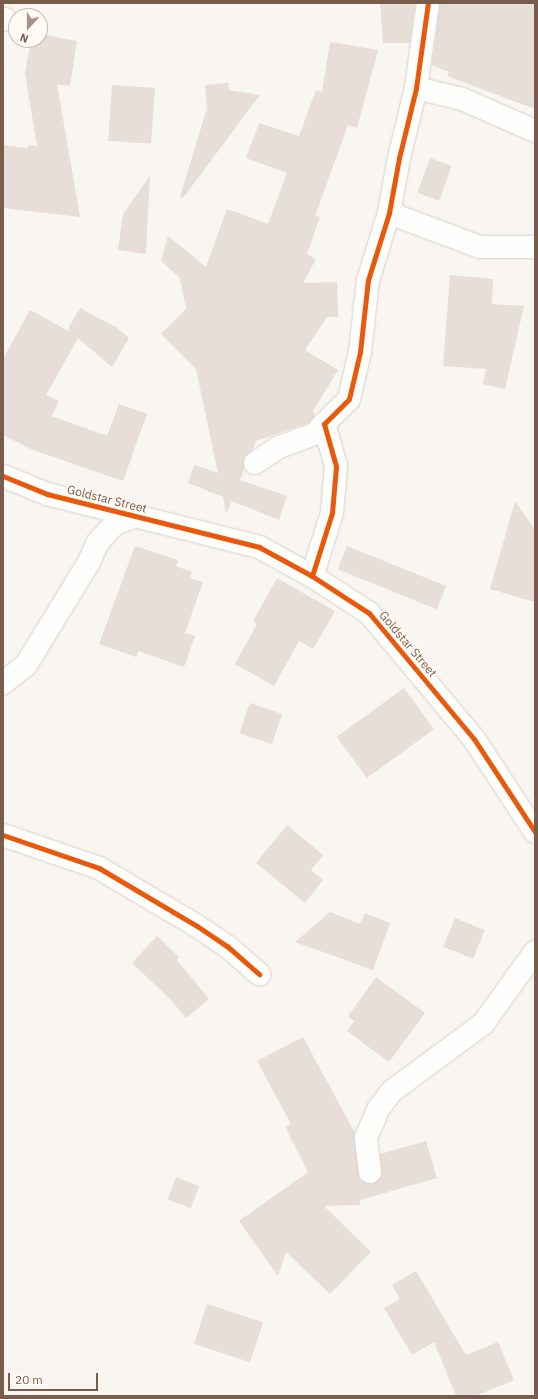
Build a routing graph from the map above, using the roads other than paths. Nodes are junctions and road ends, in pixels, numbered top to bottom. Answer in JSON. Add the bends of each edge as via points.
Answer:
{"nodes":[{"id":1,"x":428,"y":3,"type":"edge"},
{"id":2,"x":416,"y":88,"type":"junction"},
{"id":3,"x":535,"y":131,"type":"edge"},
{"id":4,"x":389,"y":213,"type":"junction"},
{"id":5,"x":535,"y":246,"type":"edge"},
{"id":6,"x":324,"y":424,"type":"junction"},
{"id":7,"x":255,"y":463,"type":"dead end"},
{"id":8,"x":3,"y":476,"type":"edge"},
{"id":9,"x":135,"y":517,"type":"junction"},
{"id":10,"x":312,"y":576,"type":"junction"},
{"id":11,"x":3,"y":683,"type":"edge"},
{"id":12,"x":535,"y":832,"type":"edge"},
{"id":13,"x":3,"y":835,"type":"edge"},
{"id":14,"x":535,"y":952,"type":"edge"},
{"id":15,"x":260,"y":974,"type":"dead end"},
{"id":16,"x":370,"y":1172,"type":"dead end"}],
"edges":[{"from":1,"to":2,"type":"street"},
{"from":2,"to":3,"type":"street","via":[[462,99]]},
{"from":2,"to":4,"type":"street"},
{"from":4,"to":5,"type":"street","via":[[480,247]]},
{"from":4,"to":6,"type":"street","via":[[368,280],[360,352],[349,399]]},
{"from":6,"to":7,"type":"street","via":[[315,434],[279,447]]},
{"from":6,"to":10,"type":"street","via":[[336,466],[332,513]]},
{"from":8,"to":9,"type":"street","name":"Goldstar Street","via":[[47,494]]},
{"from":9,"to":10,"type":"street","name":"Goldstar Street","via":[[203,531],[259,547]]},
{"from":9,"to":11,"type":"street","via":[[116,523],[98,542],[89,562],[26,665]]},
{"from":10,"to":12,"type":"street","name":"Goldstar Street","via":[[374,619],[474,739]]},
{"from":13,"to":15,"type":"street","via":[[99,868],[197,926],[227,946]]},
{"from":14,"to":16,"type":"street","via":[[483,1024],[392,1091],[379,1108],[366,1138]]}]}
